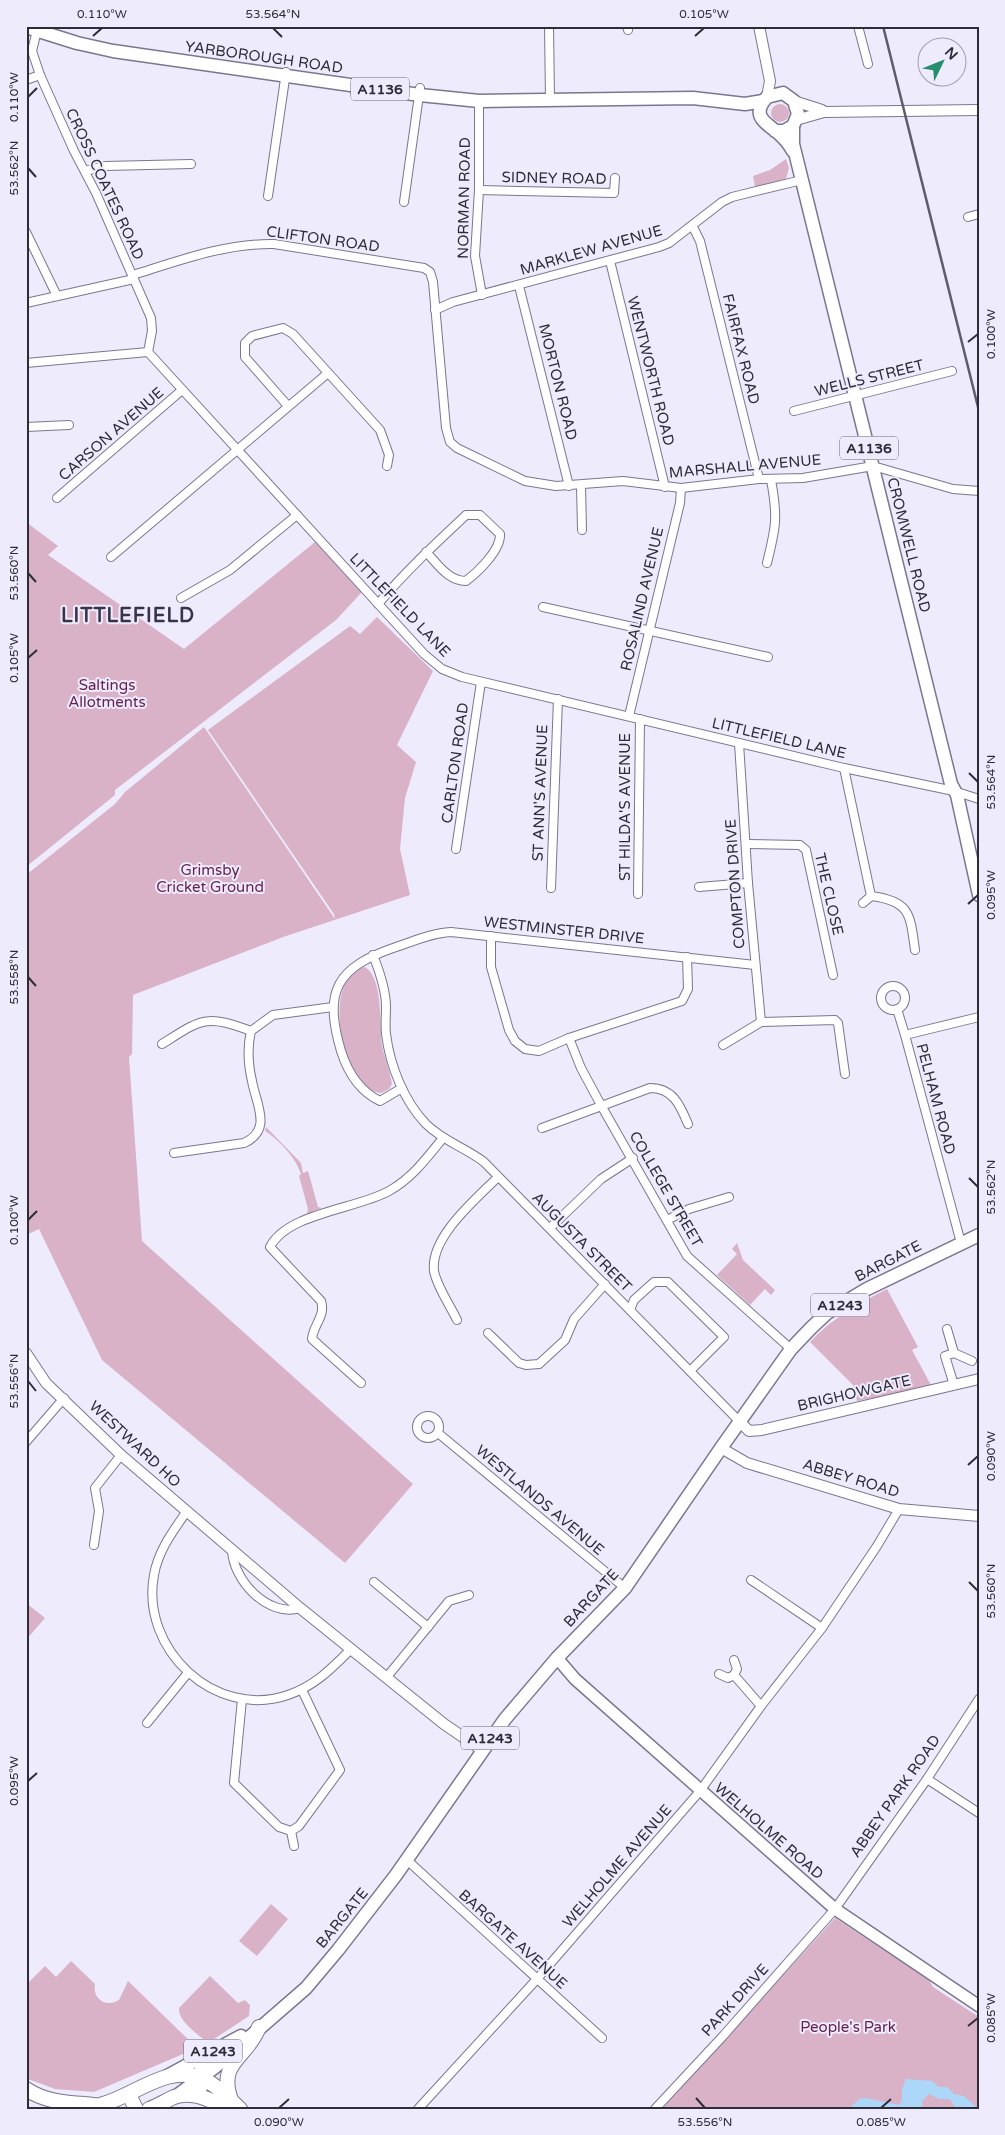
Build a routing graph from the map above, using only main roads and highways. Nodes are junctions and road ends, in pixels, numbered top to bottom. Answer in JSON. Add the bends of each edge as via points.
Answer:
{"nodes":[{"id":1,"x":33,"y":28,"type":"edge"},
{"id":2,"x":765,"y":99,"type":"junction"},
{"id":3,"x":739,"y":103,"type":"junction"},
{"id":4,"x":763,"y":123,"type":"junction"},
{"id":5,"x":795,"y":123,"type":"junction"},
{"id":6,"x":775,"y":131,"type":"junction"},
{"id":7,"x":798,"y":160,"type":"junction"},
{"id":8,"x":979,"y":895,"type":"edge"},
{"id":9,"x":979,"y":1235,"type":"edge"},
{"id":10,"x":557,"y":1658,"type":"junction"},
{"id":11,"x":979,"y":2006,"type":"edge"},
{"id":12,"x":259,"y":2027,"type":"junction"},
{"id":13,"x":205,"y":2055,"type":"junction"},
{"id":14,"x":166,"y":2076,"type":"junction"},
{"id":15,"x":200,"y":2078,"type":"junction"},
{"id":16,"x":26,"y":2089,"type":"edge"},
{"id":17,"x":128,"y":2095,"type":"junction"},
{"id":18,"x":175,"y":2097,"type":"junction"},
{"id":19,"x":212,"y":2100,"type":"junction"},
{"id":20,"x":233,"y":2106,"type":"edge"},
{"id":21,"x":136,"y":2109,"type":"edge"},
{"id":22,"x":149,"y":2109,"type":"edge"}],
"edges":[{"from":1,"to":3,"type":"main road","name":"YARBOROUGH ROAD","number":"A1136","via":[[113,51],[479,101],[693,98]]},
{"from":2,"to":3,"type":"main road","name":"YARBOROUGH ROAD","number":"A1136"},
{"from":2,"to":4,"type":"main road","via":[[760,108]]},
{"from":2,"to":5,"type":"main road","number":"A1136","via":[[772,94],[783,93],[794,101],[797,107]]},
{"from":3,"to":4,"type":"main road"},
{"from":4,"to":6,"type":"main road","number":"A1136"},
{"from":5,"to":6,"type":"main road","via":[[784,131]]},
{"from":5,"to":7,"type":"main road","name":"CROMWELL ROAD","number":"A1136","via":[[793,144]]},
{"from":6,"to":7,"type":"main road","name":"CROMWELL ROAD","number":"A1136","via":[[792,148]]},
{"from":7,"to":8,"type":"main road","name":"CROMWELL ROAD","number":"A1136","via":[[957,795]]},
{"from":9,"to":10,"type":"main road","name":"BARGATE","number":"A1243","via":[[890,1277],[827,1312],[791,1350],[624,1588]]},
{"from":10,"to":11,"type":"main road","name":"WELHOLME ROAD","via":[[575,1679],[835,1909]]},
{"from":10,"to":12,"type":"main road","name":"BARGATE","number":"A1243","via":[[505,1719],[366,1915],[306,1988]]},
{"from":12,"to":13,"type":"main road","name":"BARGATE","number":"A1243"},
{"from":12,"to":15,"type":"main road","name":"BARGATE","number":"A1243"},
{"from":12,"to":20,"type":"highway","via":[[254,2039],[228,2073],[226,2087]]},
{"from":13,"to":14,"type":"main road","name":"BARGATE","number":"A1243"},
{"from":13,"to":15,"type":"highway"},
{"from":14,"to":15,"type":"highway"},
{"from":14,"to":17,"type":"highway","name":"BARGATE"},
{"from":15,"to":18,"type":"main road","name":"BARGATE","number":"A1243"},
{"from":15,"to":19,"type":"highway","via":[[202,2089]]},
{"from":15,"to":20,"type":"highway"},
{"from":16,"to":17,"type":"highway","name":"BARGATE","via":[[63,2103],[97,2106]]},
{"from":17,"to":21,"type":"highway"},
{"from":18,"to":19,"type":"highway","via":[[189,2095]]},
{"from":18,"to":22,"type":"highway","name":"BARGATE"},
{"from":19,"to":20,"type":"highway"}]}
